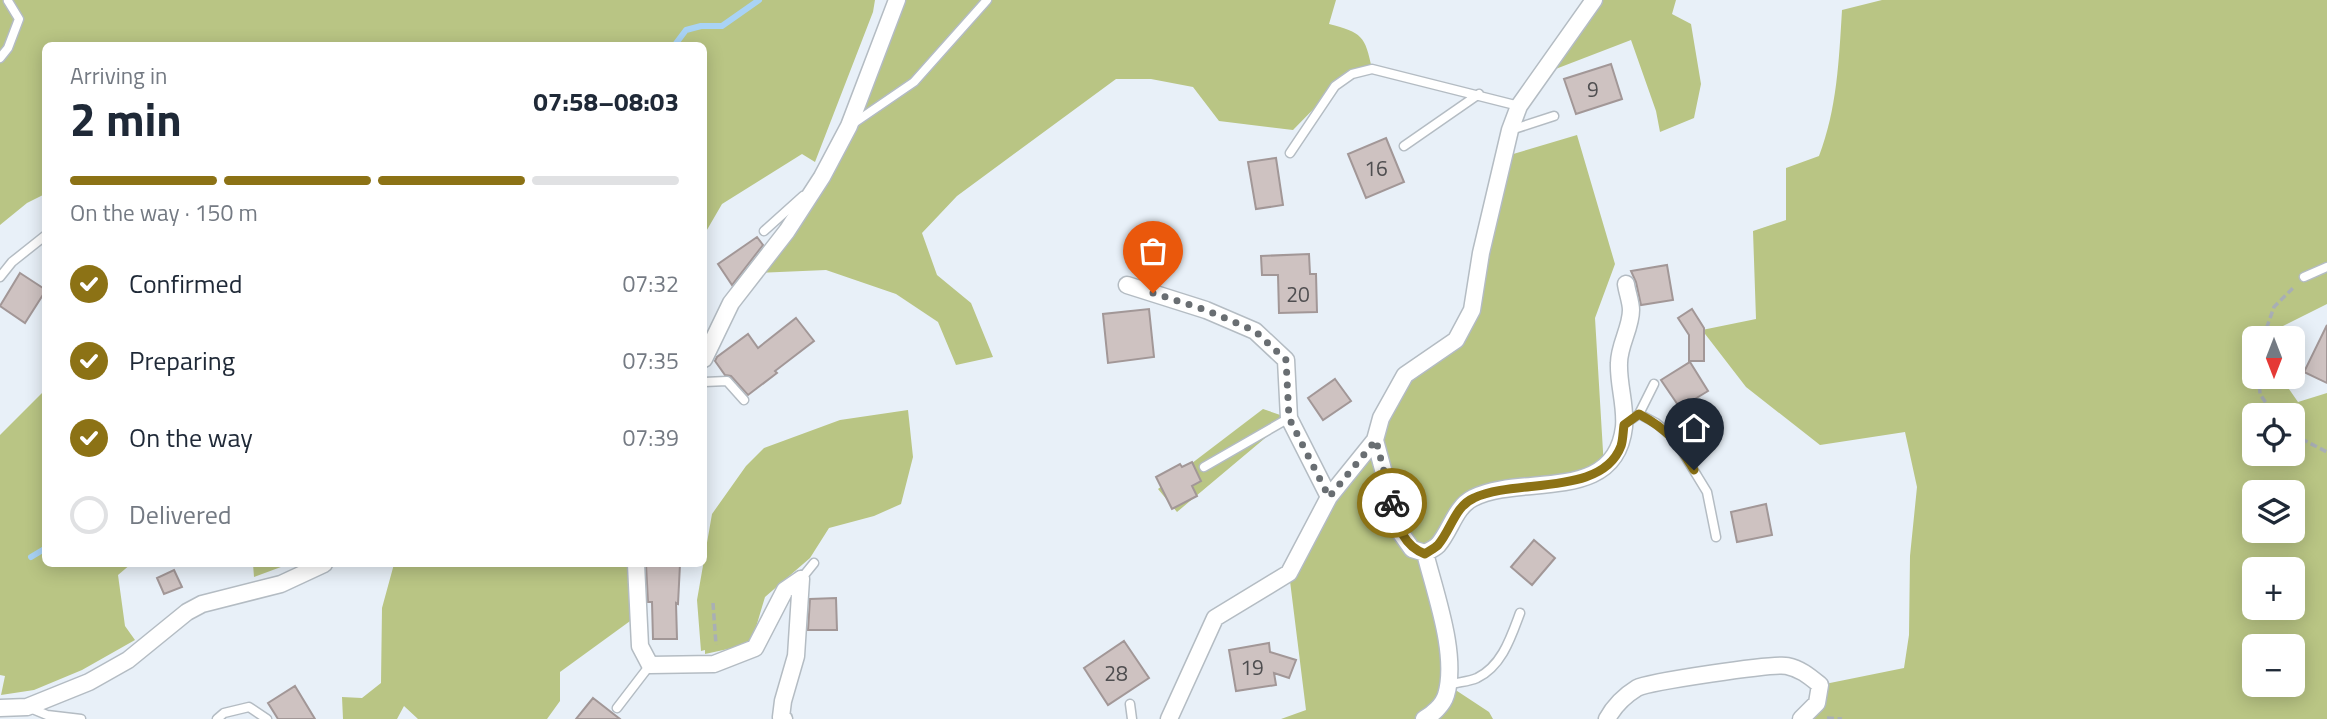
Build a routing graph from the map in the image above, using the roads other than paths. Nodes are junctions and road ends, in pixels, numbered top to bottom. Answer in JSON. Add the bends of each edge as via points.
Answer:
{"nodes":[{"id":1,"x":897,"y":0,"type":"edge"},
{"id":2,"x":986,"y":0,"type":"edge"},
{"id":3,"x":1594,"y":0,"type":"edge"},
{"id":4,"x":8,"y":1,"type":"edge"},
{"id":5,"x":0,"y":58,"type":"edge"},
{"id":6,"x":1479,"y":94,"type":"junction"},
{"id":7,"x":1519,"y":106,"type":"junction"},
{"id":8,"x":1554,"y":116,"type":"dead end"},
{"id":9,"x":849,"y":127,"type":"junction"},
{"id":10,"x":1510,"y":130,"type":"junction"},
{"id":11,"x":1404,"y":146,"type":"dead end"},
{"id":12,"x":1290,"y":153,"type":"dead end"},
{"id":13,"x":822,"y":177,"type":"junction"},
{"id":14,"x":764,"y":231,"type":"dead end"},
{"id":15,"x":42,"y":238,"type":"edge"},
{"id":16,"x":2327,"y":267,"type":"edge"},
{"id":17,"x":0,"y":277,"type":"edge"},
{"id":18,"x":2304,"y":277,"type":"road end"},
{"id":19,"x":1626,"y":284,"type":"dead end"},
{"id":20,"x":1127,"y":285,"type":"dead end"},
{"id":21,"x":707,"y":353,"type":"edge"},
{"id":22,"x":707,"y":382,"type":"edge"},
{"id":23,"x":1654,"y":384,"type":"dead end"},
{"id":24,"x":744,"y":400,"type":"dead end"},
{"id":25,"x":1639,"y":414,"type":"junction"},
{"id":26,"x":1289,"y":418,"type":"junction"},
{"id":27,"x":1624,"y":425,"type":"junction"},
{"id":28,"x":1376,"y":440,"type":"junction"},
{"id":29,"x":1204,"y":467,"type":"dead end"},
{"id":30,"x":1329,"y":497,"type":"junction"},
{"id":31,"x":1716,"y":537,"type":"dead end"},
{"id":32,"x":1425,"y":554,"type":"junction"},
{"id":33,"x":814,"y":564,"type":"dead end"},
{"id":34,"x":318,"y":567,"type":"edge"},
{"id":35,"x":636,"y":567,"type":"edge"},
{"id":36,"x":801,"y":579,"type":"junction"},
{"id":37,"x":1520,"y":613,"type":"dead end"},
{"id":38,"x":650,"y":665,"type":"junction"},
{"id":39,"x":1448,"y":685,"type":"junction"},
{"id":40,"x":1130,"y":704,"type":"dead end"},
{"id":41,"x":27,"y":707,"type":"junction"},
{"id":42,"x":0,"y":708,"type":"edge"},
{"id":43,"x":617,"y":708,"type":"dead end"},
{"id":44,"x":80,"y":719,"type":"edge"},
{"id":45,"x":217,"y":719,"type":"edge"},
{"id":46,"x":267,"y":719,"type":"edge"},
{"id":47,"x":784,"y":719,"type":"edge"},
{"id":48,"x":1132,"y":719,"type":"edge"},
{"id":49,"x":1169,"y":719,"type":"edge"},
{"id":50,"x":1424,"y":719,"type":"edge"},
{"id":51,"x":1607,"y":719,"type":"edge"},
{"id":52,"x":1801,"y":719,"type":"edge"}],
"edges":[{"from":1,"to":9,"type":"street"},
{"from":2,"to":9,"type":"lane","via":[[914,82]]},
{"from":3,"to":7,"type":"street"},
{"from":4,"to":5,"type":"lane","via":[[19,19]]},
{"from":6,"to":7,"type":"lane"},
{"from":6,"to":11,"type":"lane"},
{"from":6,"to":12,"type":"lane","via":[[1372,69],[1352,74],[1335,86]]},
{"from":7,"to":10,"type":"street"},
{"from":8,"to":10,"type":"lane"},
{"from":9,"to":13,"type":"street"},
{"from":10,"to":28,"type":"street","via":[[1472,310],[1456,340],[1405,375],[1381,418]]},
{"from":13,"to":14,"type":"lane"},
{"from":13,"to":21,"type":"street","via":[[731,303]]},
{"from":15,"to":17,"type":"lane"},
{"from":16,"to":18,"type":"lane"},
{"from":19,"to":27,"type":"street","via":[[1631,311],[1619,362]]},
{"from":20,"to":26,"type":"street","via":[[1255,331],[1286,360]]},
{"from":22,"to":24,"type":"lane","via":[[727,381]]},
{"from":23,"to":25,"type":"lane"},
{"from":25,"to":27,"type":"lane"},
{"from":25,"to":31,"type":"lane","via":[[1674,438],[1707,492]]},
{"from":26,"to":29,"type":"lane"},
{"from":26,"to":30,"type":"street"},
{"from":27,"to":32,"type":"street","via":[[1620,448],[1604,468],[1580,480],[1505,487],[1471,498],[1438,546]]},
{"from":28,"to":30,"type":"street"},
{"from":28,"to":32,"type":"street","via":[[1401,532],[1412,549]]},
{"from":30,"to":49,"type":"street","via":[[1289,573],[1215,618]]},
{"from":32,"to":39,"type":"street","via":[[1445,634]]},
{"from":33,"to":36,"type":"lane"},
{"from":34,"to":41,"type":"street","via":[[281,584],[202,604],[128,660]]},
{"from":35,"to":38,"type":"street","via":[[640,646]]},
{"from":36,"to":38,"type":"street","via":[[785,590],[755,648],[714,664]]},
{"from":36,"to":47,"type":"street","via":[[796,656],[783,701]]},
{"from":37,"to":39,"type":"lane","via":[[1497,662],[1477,678]]},
{"from":38,"to":43,"type":"lane"},
{"from":39,"to":50,"type":"street","via":[[1446,698]]},
{"from":40,"to":48,"type":"lane"},
{"from":41,"to":42,"type":"street"},
{"from":41,"to":44,"type":"lane"},
{"from":45,"to":46,"type":"lane","via":[[249,706]]},
{"from":51,"to":52,"type":"street","via":[[1614,706],[1639,687],[1784,665],[1804,671],[1819,685],[1817,703]]}]}
